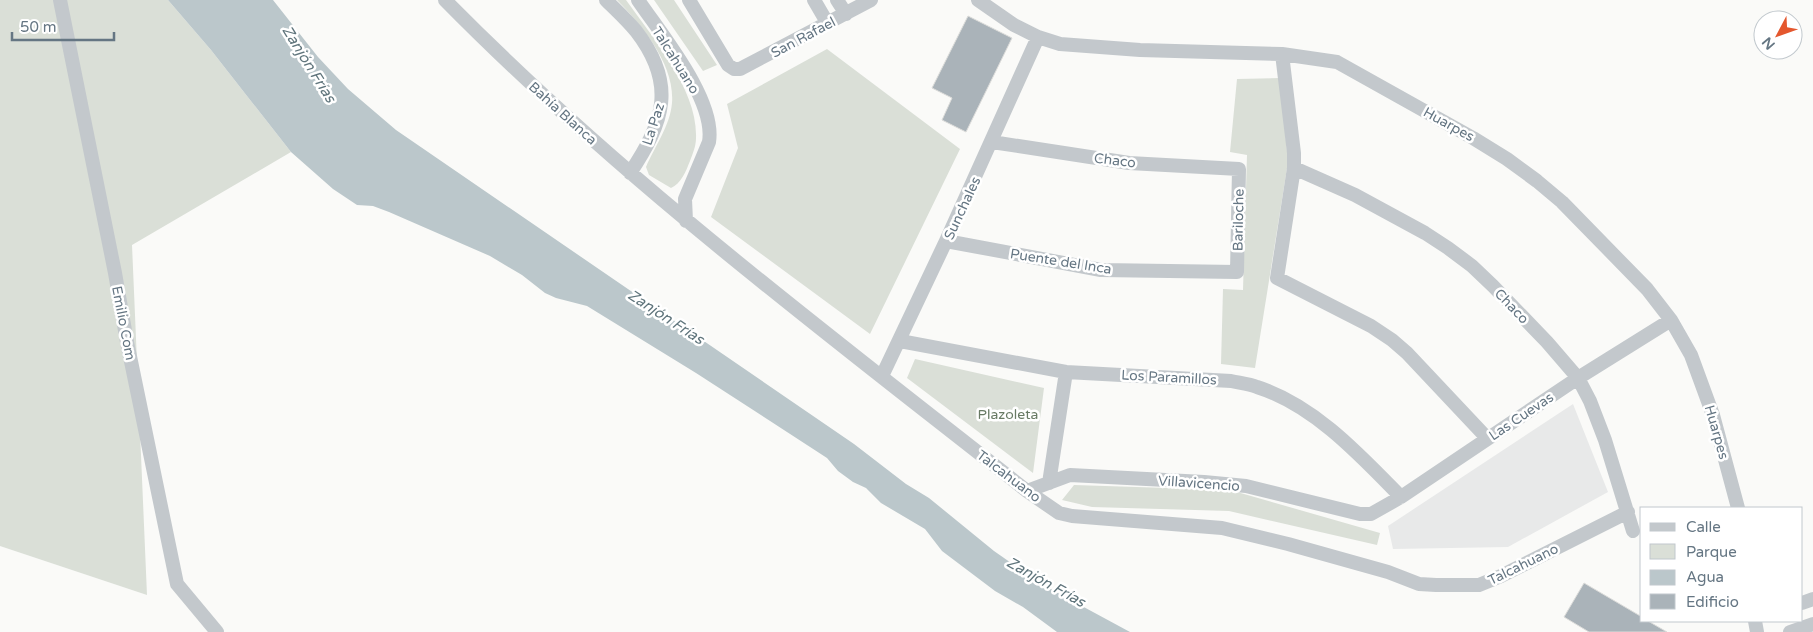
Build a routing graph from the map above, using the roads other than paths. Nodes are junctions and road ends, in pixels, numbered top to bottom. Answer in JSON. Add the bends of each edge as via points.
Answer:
{"nodes":[{"id":1,"x":60,"y":0,"type":"edge"},
{"id":2,"x":445,"y":0,"type":"edge"},
{"id":3,"x":606,"y":0,"type":"edge"},
{"id":4,"x":638,"y":0,"type":"edge"},
{"id":5,"x":690,"y":0,"type":"edge"},
{"id":6,"x":814,"y":0,"type":"edge"},
{"id":7,"x":837,"y":0,"type":"edge"},
{"id":8,"x":871,"y":0,"type":"edge"},
{"id":9,"x":978,"y":0,"type":"edge"},
{"id":10,"x":846,"y":14,"type":"junction"},
{"id":11,"x":828,"y":24,"type":"junction"},
{"id":12,"x":1038,"y":38,"type":"junction"},
{"id":13,"x":1282,"y":54,"type":"junction"},
{"id":14,"x":992,"y":142,"type":"junction"},
{"id":15,"x":1294,"y":168,"type":"junction"},
{"id":16,"x":1239,"y":169,"type":"joint"},
{"id":17,"x":630,"y":173,"type":"junction"},
{"id":18,"x":686,"y":221,"type":"junction"},
{"id":19,"x":946,"y":241,"type":"junction"},
{"id":20,"x":1237,"y":272,"type":"joint"},
{"id":21,"x":1671,"y":320,"type":"junction"},
{"id":22,"x":900,"y":341,"type":"junction"},
{"id":23,"x":1066,"y":372,"type":"junction"},
{"id":24,"x":882,"y":376,"type":"junction"},
{"id":25,"x":1578,"y":378,"type":"junction"},
{"id":26,"x":1487,"y":438,"type":"junction"},
{"id":27,"x":1049,"y":483,"type":"junction"},
{"id":28,"x":1027,"y":491,"type":"junction"},
{"id":29,"x":1400,"y":497,"type":"junction"},
{"id":30,"x":1738,"y":507,"type":"edge"},
{"id":31,"x":1628,"y":512,"type":"junction"},
{"id":32,"x":1371,"y":514,"type":"joint"},
{"id":33,"x":1633,"y":531,"type":"dead end"},
{"id":34,"x":1813,"y":624,"type":"edge"},
{"id":35,"x":217,"y":632,"type":"edge"},
{"id":36,"x":1790,"y":632,"type":"edge"}],
"edges":[{"from":1,"to":35,"type":"street","name":"Emilio Com","via":[[177,584]]},
{"from":2,"to":17,"type":"street","name":"Bahía Blanca","via":[[532,86]]},
{"from":3,"to":17,"type":"street","name":"La Paz","via":[[646,46],[662,87],[658,118],[647,147]]},
{"from":4,"to":18,"type":"street","name":"Talcahuano","via":[[688,74],[710,126],[709,142],[685,199]]},
{"from":5,"to":11,"type":"street","name":"San Rafael","via":[[724,59],[734,69],[746,67]]},
{"from":6,"to":11,"type":"street"},
{"from":7,"to":10,"type":"street"},
{"from":8,"to":10,"type":"street","name":"San Rafael"},
{"from":9,"to":12,"type":"street","name":"Huarpes"},
{"from":10,"to":11,"type":"street","name":"San Rafael"},
{"from":12,"to":13,"type":"street","name":"Huarpes","via":[[1060,44],[1140,50]]},
{"from":12,"to":14,"type":"street","name":"Sunchales"},
{"from":13,"to":15,"type":"street"},
{"from":13,"to":21,"type":"street","name":"Huarpes","via":[[1337,62],[1507,159],[1562,202],[1647,289]]},
{"from":14,"to":16,"type":"street","name":"Chaco","via":[[1130,163]]},
{"from":14,"to":19,"type":"street","name":"Sunchales"},
{"from":15,"to":25,"type":"street","name":"Chaco","via":[[1355,195],[1448,248],[1494,286]]},
{"from":15,"to":26,"type":"street","via":[[1277,278],[1392,340]]},
{"from":16,"to":20,"type":"street","name":"Bariloche"},
{"from":17,"to":18,"type":"street","name":"Bahía Blanca"},
{"from":18,"to":24,"type":"street","name":"Talcahuano"},
{"from":19,"to":20,"type":"street","name":"Puente del Inca","via":[[1101,270]]},
{"from":19,"to":22,"type":"street","name":"Sunchales"},
{"from":21,"to":25,"type":"street","name":"Las Cuevas"},
{"from":21,"to":30,"type":"street","name":"Huarpes","via":[[1690,355],[1713,415]]},
{"from":22,"to":23,"type":"street","name":"Los Paramillos"},
{"from":22,"to":24,"type":"street","name":"Sunchales"},
{"from":23,"to":27,"type":"street"},
{"from":23,"to":29,"type":"street","name":"Los Paramillos","via":[[1231,381],[1256,386],[1286,399],[1321,422]]},
{"from":24,"to":28,"type":"street","name":"Talcahuano"},
{"from":25,"to":26,"type":"street","name":"Las Cuevas"},
{"from":25,"to":31,"type":"street","name":"Chaco","via":[[1605,440]]},
{"from":26,"to":29,"type":"street","name":"Las Cuevas"},
{"from":27,"to":28,"type":"street","name":"Villavicencio"},
{"from":27,"to":32,"type":"street","name":"Villavicencio","via":[[1070,475],[1246,486]]},
{"from":28,"to":31,"type":"street","name":"Talcahuano","via":[[1060,513],[1072,516],[1222,528],[1388,572],[1419,584],[1436,585],[1479,585]]},
{"from":29,"to":32,"type":"street","name":"Las Cuevas"},
{"from":31,"to":33,"type":"street","name":"Chaco"},
{"from":34,"to":36,"type":"street"}]}
